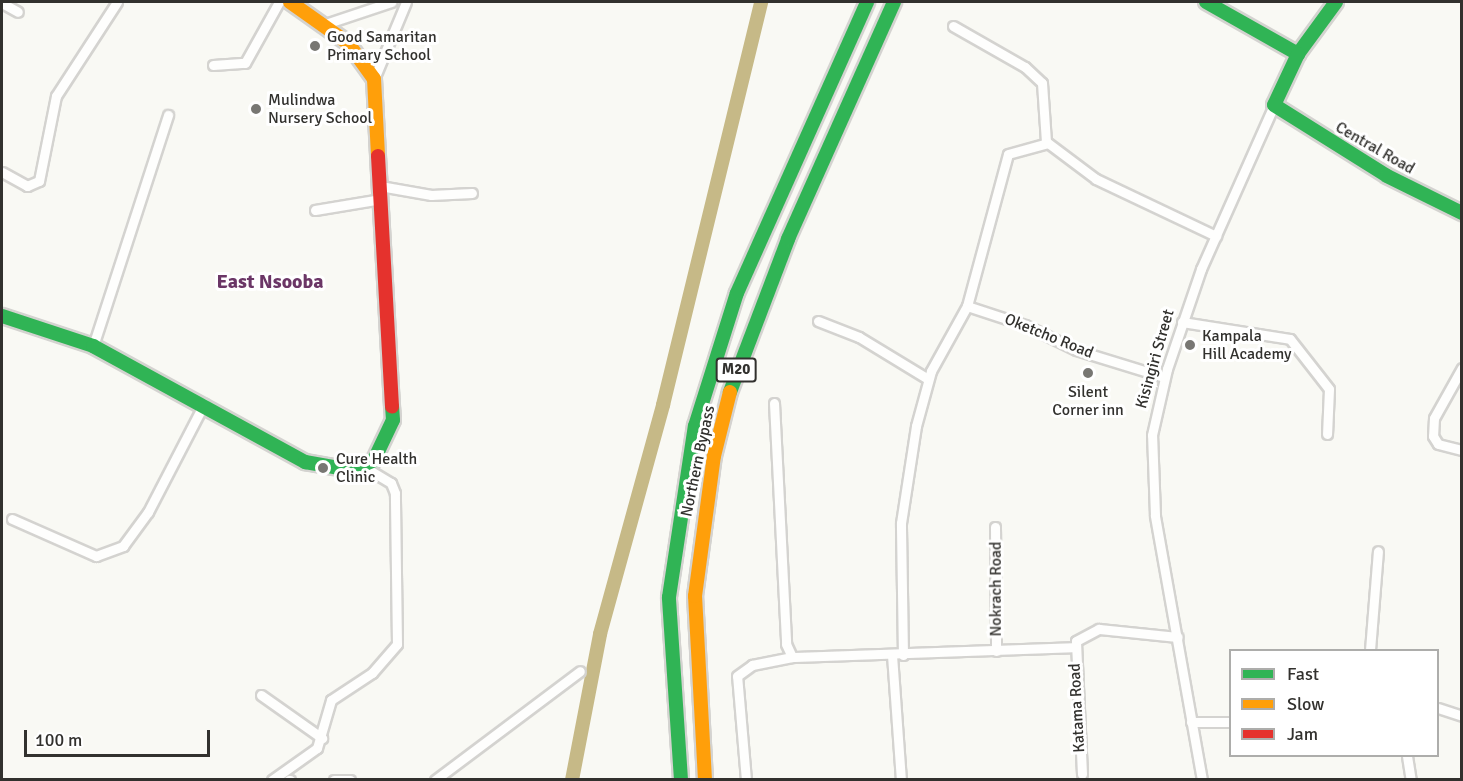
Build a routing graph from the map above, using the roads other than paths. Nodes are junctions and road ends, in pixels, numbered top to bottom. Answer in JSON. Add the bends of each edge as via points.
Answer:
{"nodes":[{"id":1,"x":117,"y":2,"type":"edge"},
{"id":2,"x":279,"y":2,"type":"edge"},
{"id":3,"x":290,"y":2,"type":"edge"},
{"id":4,"x":391,"y":2,"type":"edge"},
{"id":5,"x":406,"y":2,"type":"edge"},
{"id":6,"x":867,"y":2,"type":"edge"},
{"id":7,"x":894,"y":2,"type":"edge"},
{"id":8,"x":1206,"y":2,"type":"edge"},
{"id":9,"x":1336,"y":2,"type":"edge"},
{"id":10,"x":2,"y":3,"type":"edge"},
{"id":11,"x":1222,"y":8,"type":"edge"},
{"id":12,"x":18,"y":12,"type":"dead end"},
{"id":13,"x":325,"y":24,"type":"junction"},
{"id":14,"x":953,"y":26,"type":"dead end"},
{"id":15,"x":1298,"y":54,"type":"junction"},
{"id":16,"x":213,"y":65,"type":"dead end"},
{"id":17,"x":374,"y":80,"type":"junction"},
{"id":18,"x":1274,"y":105,"type":"junction"},
{"id":19,"x":168,"y":115,"type":"dead end"},
{"id":20,"x":1046,"y":142,"type":"junction"},
{"id":21,"x":2,"y":172,"type":"edge"},
{"id":22,"x":380,"y":192,"type":"junction"},
{"id":23,"x":472,"y":193,"type":"dead end"},
{"id":24,"x":315,"y":210,"type":"dead end"},
{"id":25,"x":1461,"y":213,"type":"edge"},
{"id":26,"x":1216,"y":236,"type":"junction"},
{"id":27,"x":967,"y":306,"type":"junction"},
{"id":28,"x":2,"y":316,"type":"edge"},
{"id":29,"x":818,"y":321,"type":"dead end"},
{"id":30,"x":1182,"y":322,"type":"junction"},
{"id":31,"x":93,"y":346,"type":"junction"},
{"id":32,"x":1461,"y":368,"type":"edge"},
{"id":33,"x":1164,"y":377,"type":"junction"},
{"id":34,"x":928,"y":379,"type":"junction"},
{"id":35,"x":774,"y":403,"type":"dead end"},
{"id":36,"x":204,"y":404,"type":"junction"},
{"id":37,"x":1327,"y":434,"type":"dead end"},
{"id":38,"x":1461,"y":450,"type":"edge"},
{"id":39,"x":364,"y":467,"type":"junction"},
{"id":40,"x":12,"y":519,"type":"dead end"},
{"id":41,"x":995,"y":527,"type":"dead end"},
{"id":42,"x":1378,"y":551,"type":"dead end"},
{"id":43,"x":1178,"y":637,"type":"junction"},
{"id":44,"x":1075,"y":647,"type":"junction"},
{"id":45,"x":1370,"y":649,"type":"edge"},
{"id":46,"x":996,"y":651,"type":"junction"},
{"id":47,"x":892,"y":655,"type":"junction"},
{"id":48,"x":903,"y":655,"type":"junction"},
{"id":49,"x":792,"y":657,"type":"junction"},
{"id":50,"x":580,"y":671,"type":"dead end"},
{"id":51,"x":261,"y":695,"type":"dead end"},
{"id":52,"x":1439,"y":709,"type":"edge"},
{"id":53,"x":1461,"y":716,"type":"edge"},
{"id":54,"x":1191,"y":722,"type":"junction"},
{"id":55,"x":1229,"y":722,"type":"edge"},
{"id":56,"x":321,"y":738,"type":"junction"},
{"id":57,"x":1407,"y":757,"type":"edge"},
{"id":58,"x":1082,"y":774,"type":"dead end"},
{"id":59,"x":272,"y":780,"type":"edge"},
{"id":60,"x":334,"y":780,"type":"edge"},
{"id":61,"x":350,"y":780,"type":"edge"},
{"id":62,"x":435,"y":780,"type":"edge"},
{"id":63,"x":681,"y":780,"type":"edge"},
{"id":64,"x":705,"y":780,"type":"edge"},
{"id":65,"x":746,"y":780,"type":"edge"},
{"id":66,"x":901,"y":780,"type":"edge"},
{"id":67,"x":1202,"y":780,"type":"edge"},
{"id":68,"x":1411,"y":780,"type":"edge"}],
"edges":[{"from":1,"to":21,"type":"street","via":[[56,96],[39,181],[27,186]]},
{"from":2,"to":16,"type":"street","via":[[244,63]]},
{"from":3,"to":13,"type":"main road"},
{"from":4,"to":13,"type":"street"},
{"from":5,"to":17,"type":"street"},
{"from":6,"to":63,"type":"main road","name":"Northern Bypass","number":"M20","via":[[736,293],[695,426],[669,597]]},
{"from":7,"to":64,"type":"main road","name":"Northern Bypass","number":"M20","via":[[788,239],[734,377],[714,456],[695,596]]},
{"from":8,"to":11,"type":"main road"},
{"from":9,"to":15,"type":"main road"},
{"from":10,"to":12,"type":"street"},
{"from":11,"to":15,"type":"main road"},
{"from":13,"to":17,"type":"main road","via":[[348,43]]},
{"from":14,"to":20,"type":"street","via":[[1025,67],[1042,83]]},
{"from":15,"to":18,"type":"main road"},
{"from":17,"to":22,"type":"main road"},
{"from":18,"to":25,"type":"main road","name":"Central Road","via":[[1386,176]]},
{"from":18,"to":26,"type":"street","name":"Kisingiri Street"},
{"from":19,"to":31,"type":"street"},
{"from":20,"to":26,"type":"street","via":[[1096,179]]},
{"from":20,"to":27,"type":"street","via":[[1007,157]]},
{"from":22,"to":23,"type":"street"},
{"from":22,"to":24,"type":"street"},
{"from":22,"to":39,"type":"main road","via":[[393,420],[389,438]]},
{"from":26,"to":30,"type":"street","name":"Kisingiri Street"},
{"from":27,"to":33,"type":"street","name":"Oketcho Road","via":[[1025,325],[1076,350]]},
{"from":27,"to":34,"type":"street"},
{"from":28,"to":31,"type":"main road"},
{"from":29,"to":34,"type":"street","via":[[859,337]]},
{"from":30,"to":33,"type":"street","name":"Kisingiri Street"},
{"from":30,"to":37,"type":"street","via":[[1290,339],[1329,389]]},
{"from":31,"to":36,"type":"main road"},
{"from":32,"to":38,"type":"street","via":[[1433,428],[1438,444]]},
{"from":33,"to":43,"type":"street","name":"Kisingiri Street","via":[[1152,435],[1152,484]]},
{"from":34,"to":48,"type":"street","via":[[901,523]]},
{"from":35,"to":49,"type":"street","via":[[786,644]]},
{"from":36,"to":39,"type":"main road","via":[[304,462],[322,469]]},
{"from":36,"to":40,"type":"street","via":[[148,512],[123,546],[96,556]]},
{"from":39,"to":56,"type":"street","via":[[391,483],[395,493],[399,634],[392,653],[331,700]]},
{"from":41,"to":46,"type":"street","name":"Nokrach Road"},
{"from":42,"to":45,"type":"street"},
{"from":43,"to":44,"type":"street","name":"Katama Road","via":[[1099,629],[1081,635]]},
{"from":43,"to":54,"type":"street","name":"Kisingiri Street"},
{"from":44,"to":46,"type":"street"},
{"from":44,"to":58,"type":"street","name":"Katama Road"},
{"from":46,"to":48,"type":"street"},
{"from":47,"to":48,"type":"street"},
{"from":47,"to":49,"type":"street"},
{"from":47,"to":66,"type":"street"},
{"from":49,"to":65,"type":"street","via":[[752,665],[737,676]]},
{"from":50,"to":62,"type":"street"},
{"from":51,"to":56,"type":"street"},
{"from":52,"to":53,"type":"street"},
{"from":54,"to":55,"type":"street"},
{"from":54,"to":67,"type":"street","name":"Kisingiri Street"},
{"from":56,"to":59,"type":"street","via":[[310,756]]},
{"from":57,"to":68,"type":"street"},
{"from":60,"to":61,"type":"street"}]}
